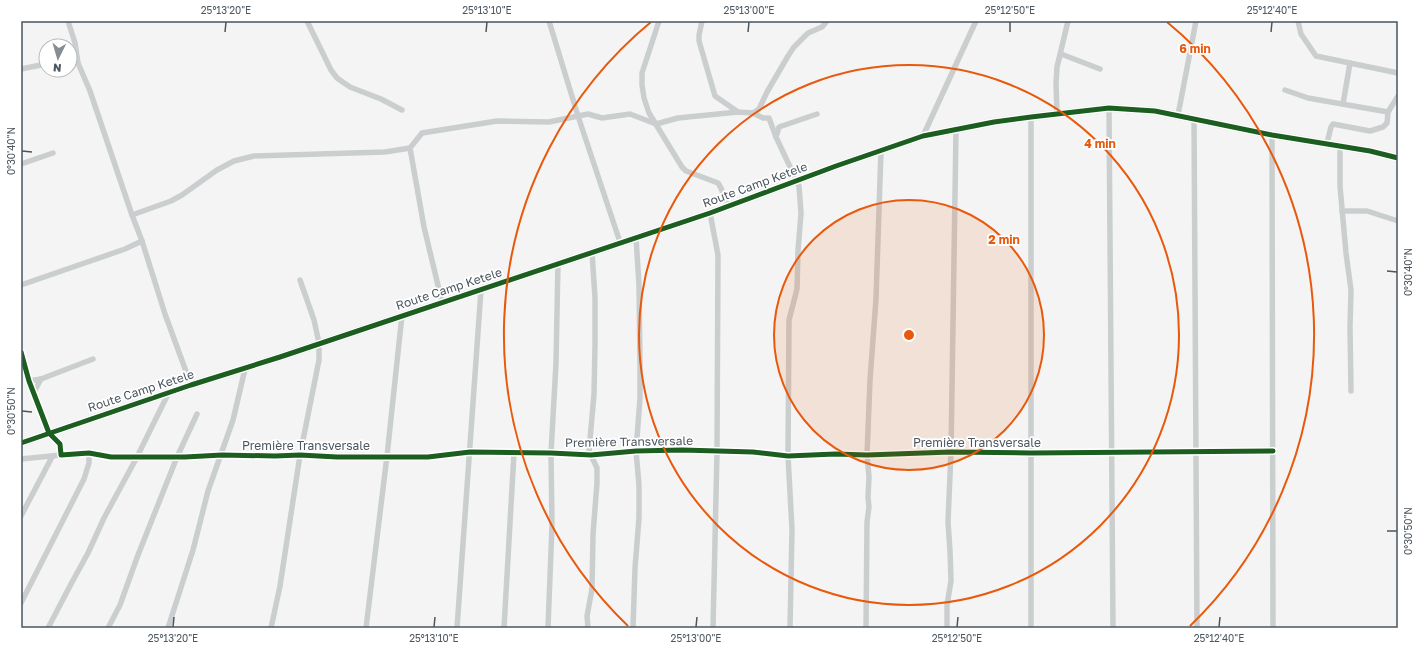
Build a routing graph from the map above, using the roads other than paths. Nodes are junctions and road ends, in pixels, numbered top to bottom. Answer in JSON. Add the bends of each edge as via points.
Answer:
{"nodes":[{"id":1,"x":68,"y":21,"type":"edge"},
{"id":2,"x":308,"y":21,"type":"edge"},
{"id":3,"x":549,"y":21,"type":"edge"},
{"id":4,"x":659,"y":21,"type":"edge"},
{"id":5,"x":702,"y":21,"type":"edge"},
{"id":6,"x":827,"y":21,"type":"edge"},
{"id":7,"x":976,"y":21,"type":"edge"},
{"id":8,"x":1068,"y":21,"type":"edge"},
{"id":9,"x":1196,"y":21,"type":"edge"},
{"id":10,"x":1298,"y":21,"type":"edge"},
{"id":11,"x":73,"y":38,"type":"edge"},
{"id":12,"x":1061,"y":54,"type":"junction"},
{"id":13,"x":78,"y":63,"type":"edge"},
{"id":14,"x":1350,"y":63,"type":"junction"},
{"id":15,"x":38,"y":66,"type":"edge"},
{"id":16,"x":21,"y":69,"type":"edge"},
{"id":17,"x":1100,"y":69,"type":"dead end"},
{"id":18,"x":1398,"y":73,"type":"edge"},
{"id":19,"x":1285,"y":90,"type":"dead end"},
{"id":20,"x":1398,"y":96,"type":"edge"},
{"id":21,"x":1342,"y":104,"type":"junction"},
{"id":22,"x":1110,"y":108,"type":"junction"},
{"id":23,"x":402,"y":110,"type":"dead end"},
{"id":24,"x":738,"y":112,"type":"junction"},
{"id":25,"x":1388,"y":112,"type":"junction"},
{"id":26,"x":752,"y":113,"type":"junction"},
{"id":27,"x":818,"y":114,"type":"dead end"},
{"id":28,"x":1057,"y":114,"type":"junction"},
{"id":29,"x":1178,"y":115,"type":"junction"},
{"id":30,"x":578,"y":116,"type":"junction"},
{"id":31,"x":1031,"y":117,"type":"junction"},
{"id":32,"x":1194,"y":119,"type":"junction"},
{"id":33,"x":656,"y":124,"type":"junction"},
{"id":34,"x":956,"y":130,"type":"junction"},
{"id":35,"x":1272,"y":135,"type":"junction"},
{"id":36,"x":923,"y":136,"type":"junction"},
{"id":37,"x":776,"y":137,"type":"junction"},
{"id":38,"x":1327,"y":143,"type":"junction"},
{"id":39,"x":1340,"y":146,"type":"junction"},
{"id":40,"x":410,"y":148,"type":"junction"},
{"id":41,"x":881,"y":150,"type":"junction"},
{"id":42,"x":52,"y":153,"type":"dead end"},
{"id":43,"x":1398,"y":158,"type":"edge"},
{"id":44,"x":21,"y":164,"type":"edge"},
{"id":45,"x":797,"y":181,"type":"junction"},
{"id":46,"x":728,"y":207,"type":"junction"},
{"id":47,"x":1342,"y":211,"type":"junction"},
{"id":48,"x":710,"y":213,"type":"junction"},
{"id":49,"x":132,"y":215,"type":"junction"},
{"id":50,"x":1398,"y":221,"type":"edge"},
{"id":51,"x":636,"y":237,"type":"junction"},
{"id":52,"x":142,"y":241,"type":"junction"},
{"id":53,"x":620,"y":242,"type":"junction"},
{"id":54,"x":592,"y":252,"type":"junction"},
{"id":55,"x":558,"y":263,"type":"junction"},
{"id":56,"x":300,"y":280,"type":"dead end"},
{"id":57,"x":21,"y":285,"type":"edge"},
{"id":58,"x":481,"y":290,"type":"junction"},
{"id":59,"x":442,"y":302,"type":"junction"},
{"id":60,"x":402,"y":316,"type":"junction"},
{"id":61,"x":319,"y":344,"type":"junction"},
{"id":62,"x":21,"y":352,"type":"edge"},
{"id":63,"x":94,"y":359,"type":"dead end"},
{"id":64,"x":245,"y":368,"type":"junction"},
{"id":65,"x":41,"y":379,"type":"junction"},
{"id":66,"x":30,"y":381,"type":"junction"},
{"id":67,"x":191,"y":385,"type":"junction"},
{"id":68,"x":1351,"y":391,"type":"dead end"},
{"id":69,"x":34,"y":392,"type":"junction"},
{"id":70,"x":169,"y":392,"type":"junction"},
{"id":71,"x":197,"y":414,"type":"dead end"},
{"id":72,"x":49,"y":433,"type":"junction"},
{"id":73,"x":21,"y":443,"type":"edge"},
{"id":74,"x":636,"y":451,"type":"junction"},
{"id":75,"x":1273,"y":451,"type":"junction"},
{"id":76,"x":470,"y":452,"type":"junction"},
{"id":77,"x":717,"y":452,"type":"junction"},
{"id":78,"x":951,"y":452,"type":"junction"},
{"id":79,"x":1112,"y":452,"type":"junction"},
{"id":80,"x":1196,"y":452,"type":"junction"},
{"id":81,"x":89,"y":453,"type":"junction"},
{"id":82,"x":514,"y":453,"type":"junction"},
{"id":83,"x":550,"y":453,"type":"junction"},
{"id":84,"x":1031,"y":453,"type":"junction"},
{"id":85,"x":222,"y":455,"type":"junction"},
{"id":86,"x":300,"y":455,"type":"junction"},
{"id":87,"x":591,"y":455,"type":"junction"},
{"id":88,"x":867,"y":455,"type":"junction"},
{"id":89,"x":61,"y":456,"type":"junction"},
{"id":90,"x":387,"y":456,"type":"junction"},
{"id":91,"x":788,"y":456,"type":"junction"},
{"id":92,"x":52,"y":457,"type":"junction"},
{"id":93,"x":137,"y":457,"type":"junction"},
{"id":94,"x":177,"y":457,"type":"junction"},
{"id":95,"x":21,"y":459,"type":"edge"},
{"id":96,"x":21,"y":516,"type":"edge"},
{"id":97,"x":21,"y":603,"type":"edge"},
{"id":98,"x":48,"y":628,"type":"edge"},
{"id":99,"x":108,"y":628,"type":"edge"},
{"id":100,"x":168,"y":628,"type":"edge"},
{"id":101,"x":271,"y":628,"type":"edge"},
{"id":102,"x":366,"y":628,"type":"edge"},
{"id":103,"x":458,"y":628,"type":"edge"},
{"id":104,"x":504,"y":628,"type":"edge"},
{"id":105,"x":548,"y":628,"type":"edge"},
{"id":106,"x":588,"y":628,"type":"edge"},
{"id":107,"x":633,"y":628,"type":"edge"},
{"id":108,"x":713,"y":628,"type":"edge"},
{"id":109,"x":790,"y":628,"type":"edge"},
{"id":110,"x":866,"y":628,"type":"edge"},
{"id":111,"x":947,"y":628,"type":"edge"},
{"id":112,"x":1031,"y":628,"type":"edge"},
{"id":113,"x":1113,"y":628,"type":"edge"},
{"id":114,"x":1197,"y":628,"type":"edge"},
{"id":115,"x":1274,"y":628,"type":"edge"}],
"edges":[{"from":1,"to":11,"type":"street"},
{"from":2,"to":23,"type":"street","via":[[337,78],[350,87]]},
{"from":3,"to":30,"type":"street"},
{"from":4,"to":33,"type":"street","via":[[642,73],[644,98]]},
{"from":5,"to":24,"type":"street","via":[[699,41],[712,91],[719,100]]},
{"from":6,"to":26,"type":"street","via":[[808,33],[794,47],[759,109]]},
{"from":7,"to":36,"type":"street"},
{"from":8,"to":12,"type":"street"},
{"from":9,"to":29,"type":"street"},
{"from":10,"to":14,"type":"street","via":[[1301,34],[1316,56]]},
{"from":12,"to":17,"type":"street"},
{"from":12,"to":28,"type":"street","via":[[1057,67]]},
{"from":13,"to":49,"type":"street"},
{"from":14,"to":18,"type":"street"},
{"from":14,"to":21,"type":"street"},
{"from":15,"to":16,"type":"street"},
{"from":19,"to":21,"type":"street","via":[[1308,98]]},
{"from":20,"to":25,"type":"street"},
{"from":21,"to":25,"type":"street"},
{"from":22,"to":28,"type":"street","name":"Route Camp Ketele"},
{"from":22,"to":29,"type":"street","name":"Route Camp Ketele"},
{"from":22,"to":79,"type":"street"},
{"from":24,"to":26,"type":"street"},
{"from":24,"to":33,"type":"street","via":[[678,118]]},
{"from":25,"to":38,"type":"street","via":[[1387,123],[1383,128],[1370,130],[1333,124]]},
{"from":26,"to":37,"type":"street","via":[[769,118]]},
{"from":27,"to":37,"type":"street","via":[[779,126]]},
{"from":28,"to":31,"type":"street","name":"Route Camp Ketele"},
{"from":29,"to":32,"type":"street","name":"Route Camp Ketele"},
{"from":30,"to":33,"type":"street","via":[[588,114],[602,118],[628,114]]},
{"from":30,"to":40,"type":"street","via":[[549,122],[497,121],[422,133]]},
{"from":30,"to":53,"type":"street"},
{"from":31,"to":34,"type":"street","name":"Route Camp Ketele"},
{"from":31,"to":84,"type":"street"},
{"from":32,"to":35,"type":"street","name":"Route Camp Ketele"},
{"from":32,"to":80,"type":"street"},
{"from":33,"to":46,"type":"street","via":[[682,167],[686,171],[718,183]]},
{"from":34,"to":36,"type":"street","name":"Route Camp Ketele"},
{"from":34,"to":78,"type":"street"},
{"from":35,"to":38,"type":"street","name":"Route Camp Ketele"},
{"from":35,"to":75,"type":"street"},
{"from":36,"to":41,"type":"street","name":"Route Camp Ketele"},
{"from":37,"to":45,"type":"street"},
{"from":38,"to":39,"type":"street","name":"Route Camp Ketele"},
{"from":39,"to":43,"type":"street","name":"Route Camp Ketele"},
{"from":39,"to":47,"type":"street"},
{"from":40,"to":49,"type":"street","via":[[386,152],[254,156],[234,161],[217,170],[171,202]]},
{"from":40,"to":59,"type":"street","via":[[424,228]]},
{"from":41,"to":45,"type":"street","name":"Route Camp Ketele"},
{"from":41,"to":88,"type":"street"},
{"from":42,"to":44,"type":"street"},
{"from":45,"to":46,"type":"street","name":"Route Camp Ketele"},
{"from":45,"to":91,"type":"street","via":[[801,213],[797,288],[789,320]]},
{"from":46,"to":48,"type":"street","name":"Route Camp Ketele"},
{"from":47,"to":50,"type":"street","via":[[1367,211]]},
{"from":47,"to":68,"type":"street","via":[[1351,290]]},
{"from":48,"to":51,"type":"street","name":"Route Camp Ketele"},
{"from":48,"to":77,"type":"street","via":[[718,254]]},
{"from":49,"to":52,"type":"street"},
{"from":51,"to":53,"type":"street","name":"Route Camp Ketele"},
{"from":51,"to":74,"type":"street","via":[[640,371]]},
{"from":52,"to":57,"type":"street"},
{"from":52,"to":67,"type":"street"},
{"from":53,"to":54,"type":"street","name":"Route Camp Ketele"},
{"from":54,"to":55,"type":"street","name":"Route Camp Ketele"},
{"from":54,"to":87,"type":"street","via":[[595,306],[594,394],[589,452]]},
{"from":55,"to":58,"type":"street","name":"Route Camp Ketele"},
{"from":55,"to":83,"type":"street","via":[[556,363]]},
{"from":56,"to":61,"type":"street","via":[[314,320]]},
{"from":58,"to":59,"type":"street","name":"Route Camp Ketele"},
{"from":58,"to":76,"type":"street"},
{"from":59,"to":60,"type":"street","name":"Route Camp Ketele"},
{"from":60,"to":61,"type":"street","name":"Route Camp Ketele"},
{"from":60,"to":90,"type":"street"},
{"from":61,"to":64,"type":"street","name":"Route Camp Ketele"},
{"from":61,"to":86,"type":"street","via":[[319,360]]},
{"from":62,"to":66,"type":"street"},
{"from":63,"to":65,"type":"street"},
{"from":64,"to":67,"type":"street","name":"Route Camp Ketele"},
{"from":64,"to":85,"type":"street"},
{"from":65,"to":66,"type":"street"},
{"from":65,"to":69,"type":"street"},
{"from":66,"to":69,"type":"street"},
{"from":67,"to":70,"type":"street","name":"Route Camp Ketele"},
{"from":69,"to":72,"type":"street"},
{"from":70,"to":72,"type":"street","name":"Route Camp Ketele"},
{"from":70,"to":93,"type":"street"},
{"from":71,"to":94,"type":"street"},
{"from":72,"to":73,"type":"street","name":"Route Camp Ketele"},
{"from":72,"to":89,"type":"street","via":[[60,444]]},
{"from":74,"to":77,"type":"street","name":"Première Transversale"},
{"from":74,"to":87,"type":"street","name":"Première Transversale"},
{"from":74,"to":107,"type":"street","via":[[639,518]]},
{"from":75,"to":80,"type":"street","name":"Première Transversale"},
{"from":75,"to":115,"type":"street"},
{"from":76,"to":82,"type":"street","name":"Première Transversale"},
{"from":76,"to":90,"type":"street","name":"Première Transversale"},
{"from":76,"to":103,"type":"street"},
{"from":77,"to":91,"type":"street","name":"Première Transversale","via":[[753,452]]},
{"from":77,"to":108,"type":"street"},
{"from":78,"to":84,"type":"street","name":"Première Transversale"},
{"from":78,"to":88,"type":"street","name":"Première Transversale"},
{"from":78,"to":111,"type":"street","via":[[948,522],[951,581]]},
{"from":79,"to":80,"type":"street","name":"Première Transversale"},
{"from":79,"to":84,"type":"street","name":"Première Transversale"},
{"from":79,"to":113,"type":"street"},
{"from":80,"to":114,"type":"street"},
{"from":81,"to":89,"type":"street","name":"Première Transversale"},
{"from":81,"to":93,"type":"street","name":"Première Transversale","via":[[111,457]]},
{"from":81,"to":97,"type":"street","via":[[84,479]]},
{"from":82,"to":83,"type":"street","name":"Première Transversale"},
{"from":82,"to":104,"type":"street"},
{"from":83,"to":87,"type":"street","name":"Première Transversale"},
{"from":83,"to":105,"type":"street","via":[[552,525]]},
{"from":84,"to":112,"type":"street"},
{"from":85,"to":86,"type":"street","name":"Première Transversale"},
{"from":85,"to":94,"type":"street","name":"Première Transversale"},
{"from":85,"to":100,"type":"street","via":[[208,491],[193,550]]},
{"from":86,"to":90,"type":"street","name":"Première Transversale"},
{"from":86,"to":101,"type":"street"},
{"from":87,"to":106,"type":"street","via":[[597,468],[597,483]]},
{"from":88,"to":91,"type":"street","name":"Première Transversale"},
{"from":88,"to":110,"type":"street","via":[[869,507]]},
{"from":89,"to":92,"type":"street","name":"Première Transversale"},
{"from":90,"to":102,"type":"street"},
{"from":91,"to":109,"type":"street","via":[[792,529]]},
{"from":92,"to":95,"type":"street","name":"Première Transversale"},
{"from":92,"to":96,"type":"street"},
{"from":93,"to":94,"type":"street","name":"Première Transversale"},
{"from":93,"to":98,"type":"street"},
{"from":94,"to":99,"type":"street","via":[[120,605]]}]}
